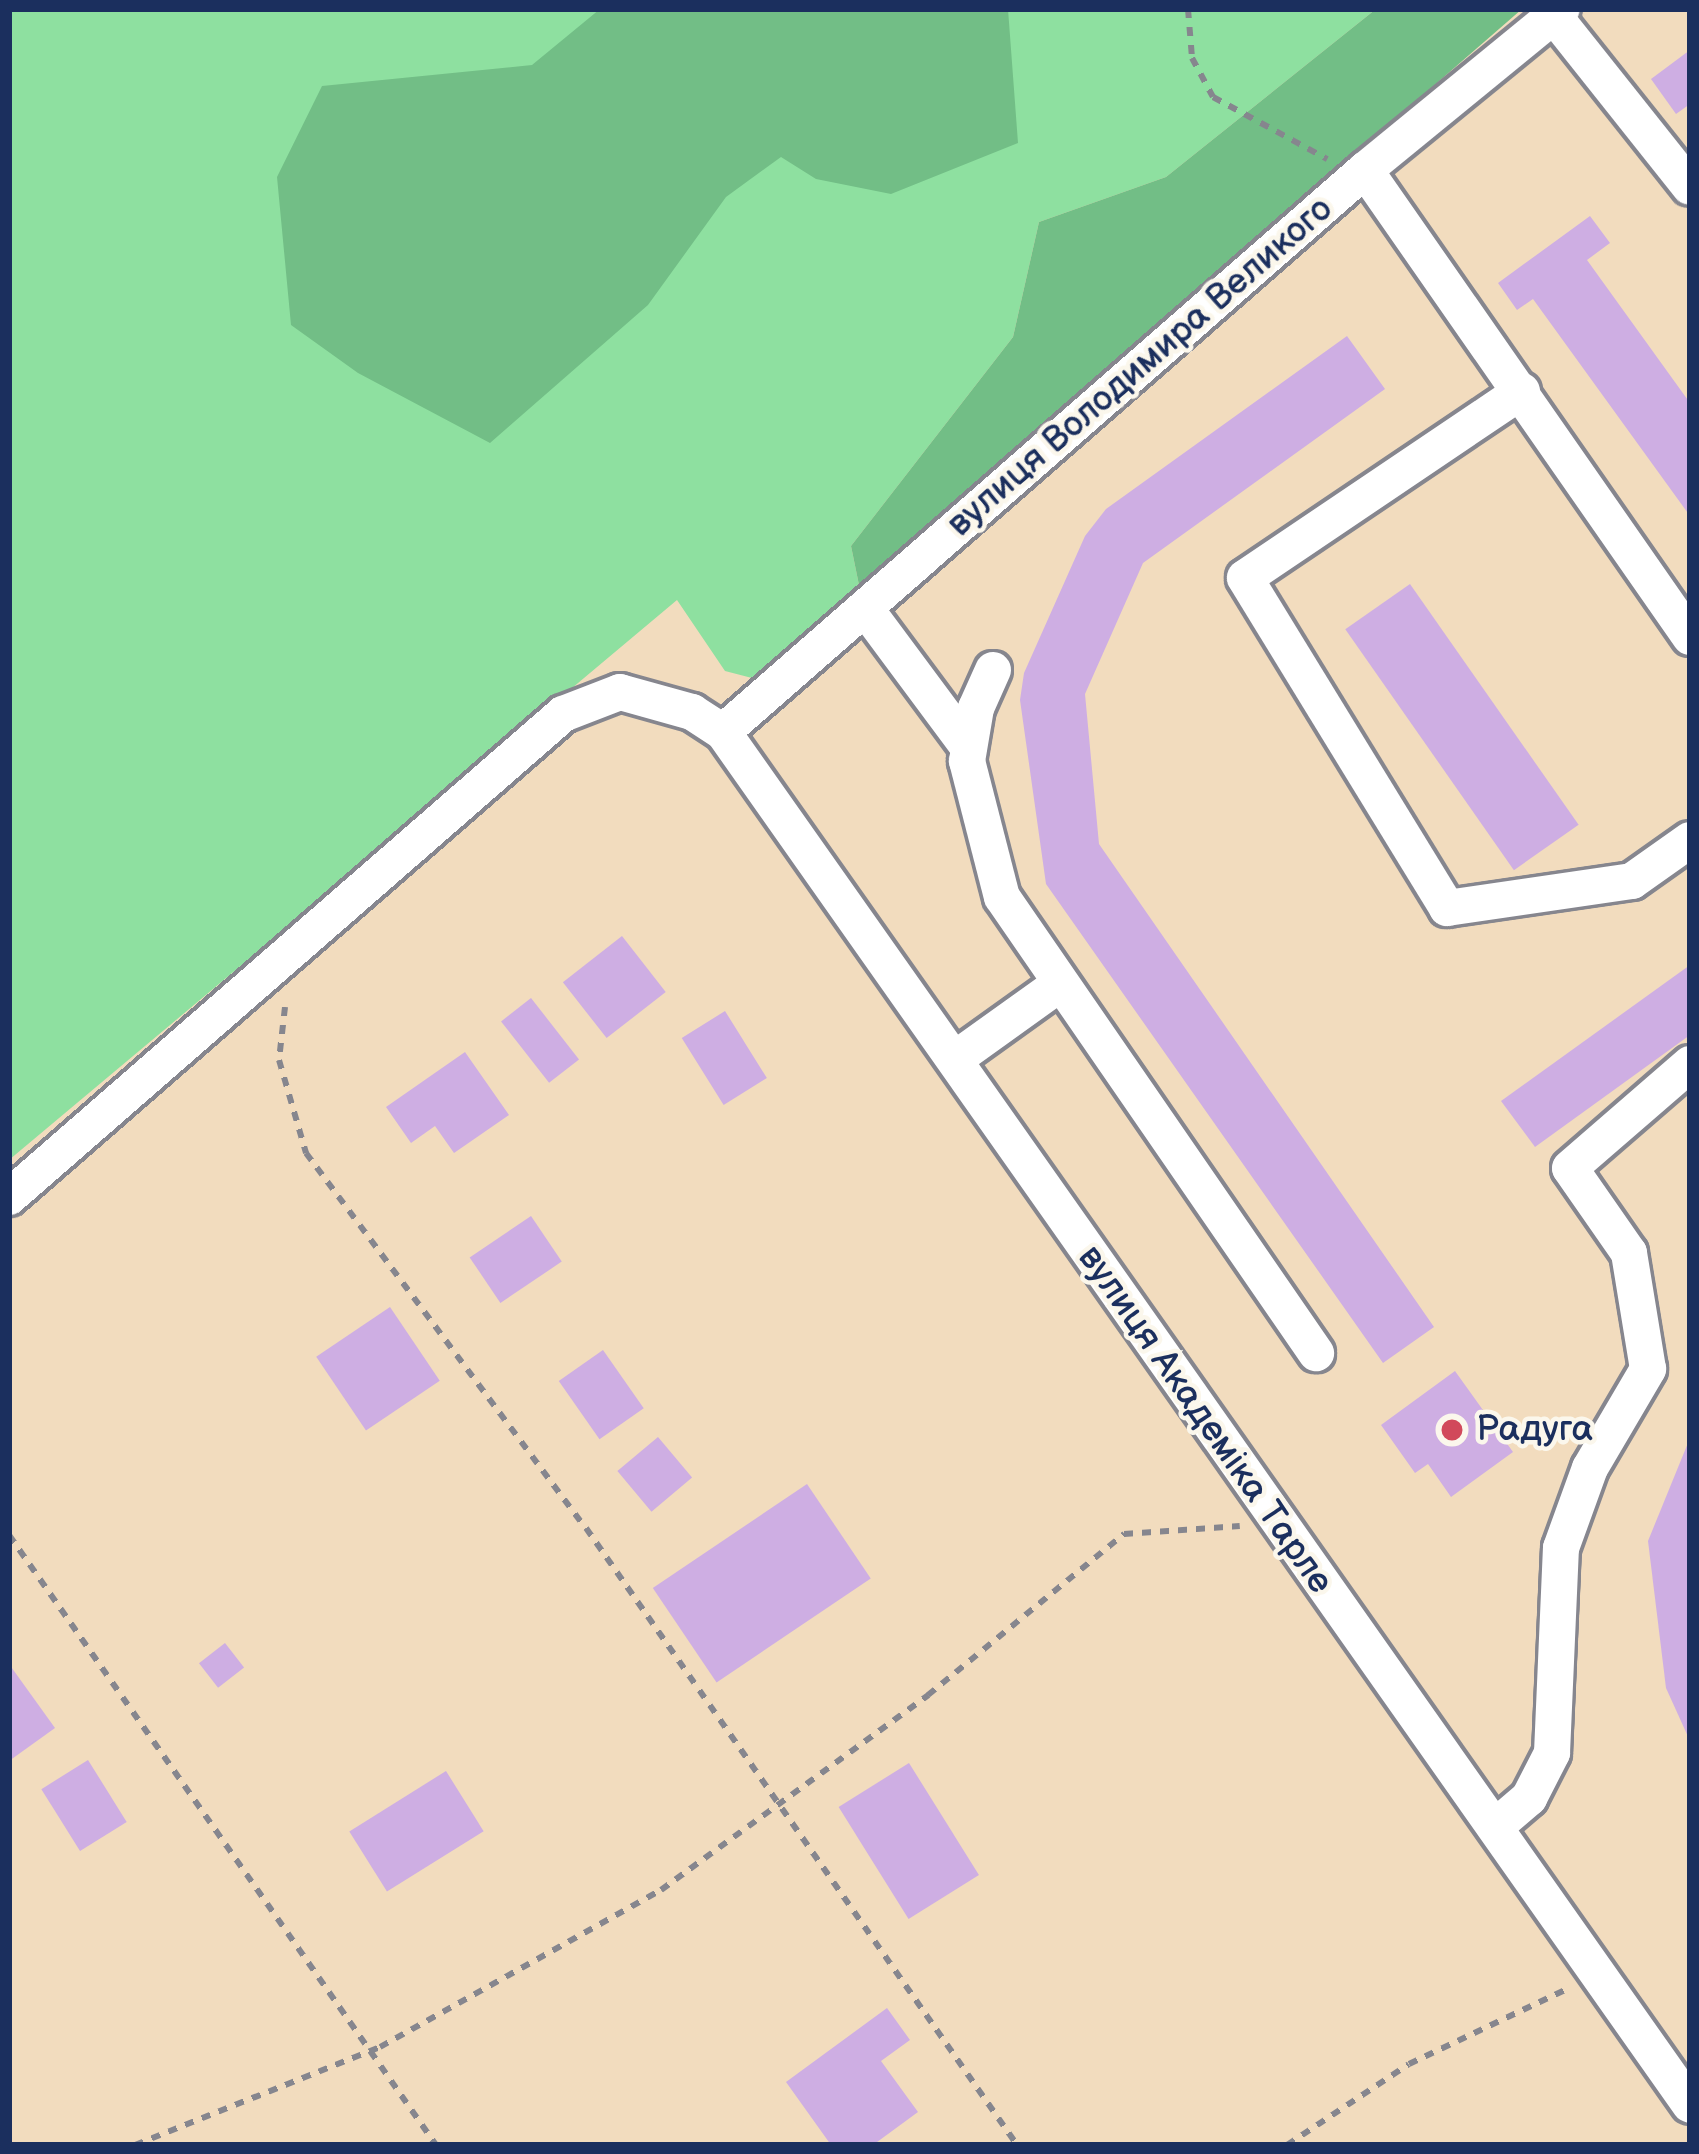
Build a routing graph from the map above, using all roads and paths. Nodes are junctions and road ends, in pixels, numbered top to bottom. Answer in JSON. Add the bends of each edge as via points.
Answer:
{"nodes":[{"id":1,"x":1187,"y":9,"type":"edge"},
{"id":2,"x":1558,"y":12,"type":"edge"},
{"id":3,"x":1357,"y":177,"type":"junction"},
{"id":4,"x":1690,"y":187,"type":"edge"},
{"id":5,"x":1522,"y":392,"type":"junction"},
{"id":6,"x":865,"y":608,"type":"junction"},
{"id":7,"x":1690,"y":637,"type":"edge"},
{"id":8,"x":993,"y":670,"type":"dead end"},
{"id":9,"x":723,"y":733,"type":"junction"},
{"id":10,"x":969,"y":748,"type":"junction"},
{"id":11,"x":1690,"y":840,"type":"edge"},
{"id":12,"x":291,"y":955,"type":"junction"},
{"id":13,"x":1057,"y":986,"type":"junction"},
{"id":14,"x":955,"y":1059,"type":"junction"},
{"id":15,"x":1690,"y":1064,"type":"edge"},
{"id":16,"x":9,"y":1197,"type":"edge"},
{"id":17,"x":1316,"y":1353,"type":"dead end"},
{"id":18,"x":1274,"y":1524,"type":"junction"},
{"id":19,"x":9,"y":1535,"type":"edge"},
{"id":20,"x":780,"y":1805,"type":"junction"},
{"id":21,"x":1495,"y":1827,"type":"junction"},
{"id":22,"x":1597,"y":1973,"type":"junction"},
{"id":23,"x":367,"y":2052,"type":"junction"},
{"id":24,"x":1690,"y":2105,"type":"edge"},
{"id":25,"x":135,"y":2145,"type":"edge"},
{"id":26,"x":436,"y":2145,"type":"edge"},
{"id":27,"x":1017,"y":2145,"type":"edge"},
{"id":28,"x":1288,"y":2145,"type":"edge"}],
"edges":[{"from":1,"to":3,"type":"path","via":[[1192,58],[1213,98],[1320,149]]},
{"from":2,"to":3,"type":"street","name":"вулиця Володимира Великого"},
{"from":2,"to":4,"type":"street"},
{"from":3,"to":5,"type":"street"},
{"from":3,"to":6,"type":"street","name":"вулиця Володимира Великого"},
{"from":5,"to":7,"type":"street"},
{"from":5,"to":11,"type":"street","via":[[1245,578],[1447,908],[1632,881]]},
{"from":6,"to":9,"type":"street","name":"вулиця Володимира Великого"},
{"from":6,"to":10,"type":"street"},
{"from":8,"to":10,"type":"street"},
{"from":9,"to":12,"type":"street","via":[[643,694],[583,703]]},
{"from":9,"to":14,"type":"street","name":"вулиця Академіка Тарле"},
{"from":10,"to":13,"type":"street","via":[[1002,897]]},
{"from":12,"to":16,"type":"street"},
{"from":12,"to":20,"type":"path","via":[[279,1060],[306,1153]]},
{"from":13,"to":14,"type":"street"},
{"from":13,"to":17,"type":"street"},
{"from":14,"to":18,"type":"street","name":"вулиця Академіка Тарле"},
{"from":15,"to":21,"type":"street","via":[[1570,1168],[1629,1252],[1648,1369],[1590,1468],[1562,1548],[1552,1753],[1529,1798]]},
{"from":18,"to":20,"type":"path","via":[[1124,1534]]},
{"from":18,"to":21,"type":"street","name":"вулиця Академіка Тарле"},
{"from":19,"to":23,"type":"path"},
{"from":20,"to":23,"type":"path","via":[[661,1890]]},
{"from":20,"to":27,"type":"path"},
{"from":21,"to":22,"type":"street","name":"вулиця Академіка Тарле"},
{"from":22,"to":24,"type":"street","name":"вулиця Академіка Тарле"},
{"from":22,"to":28,"type":"path","via":[[1409,2064]]},
{"from":23,"to":25,"type":"path"},
{"from":23,"to":26,"type":"path"}]}
